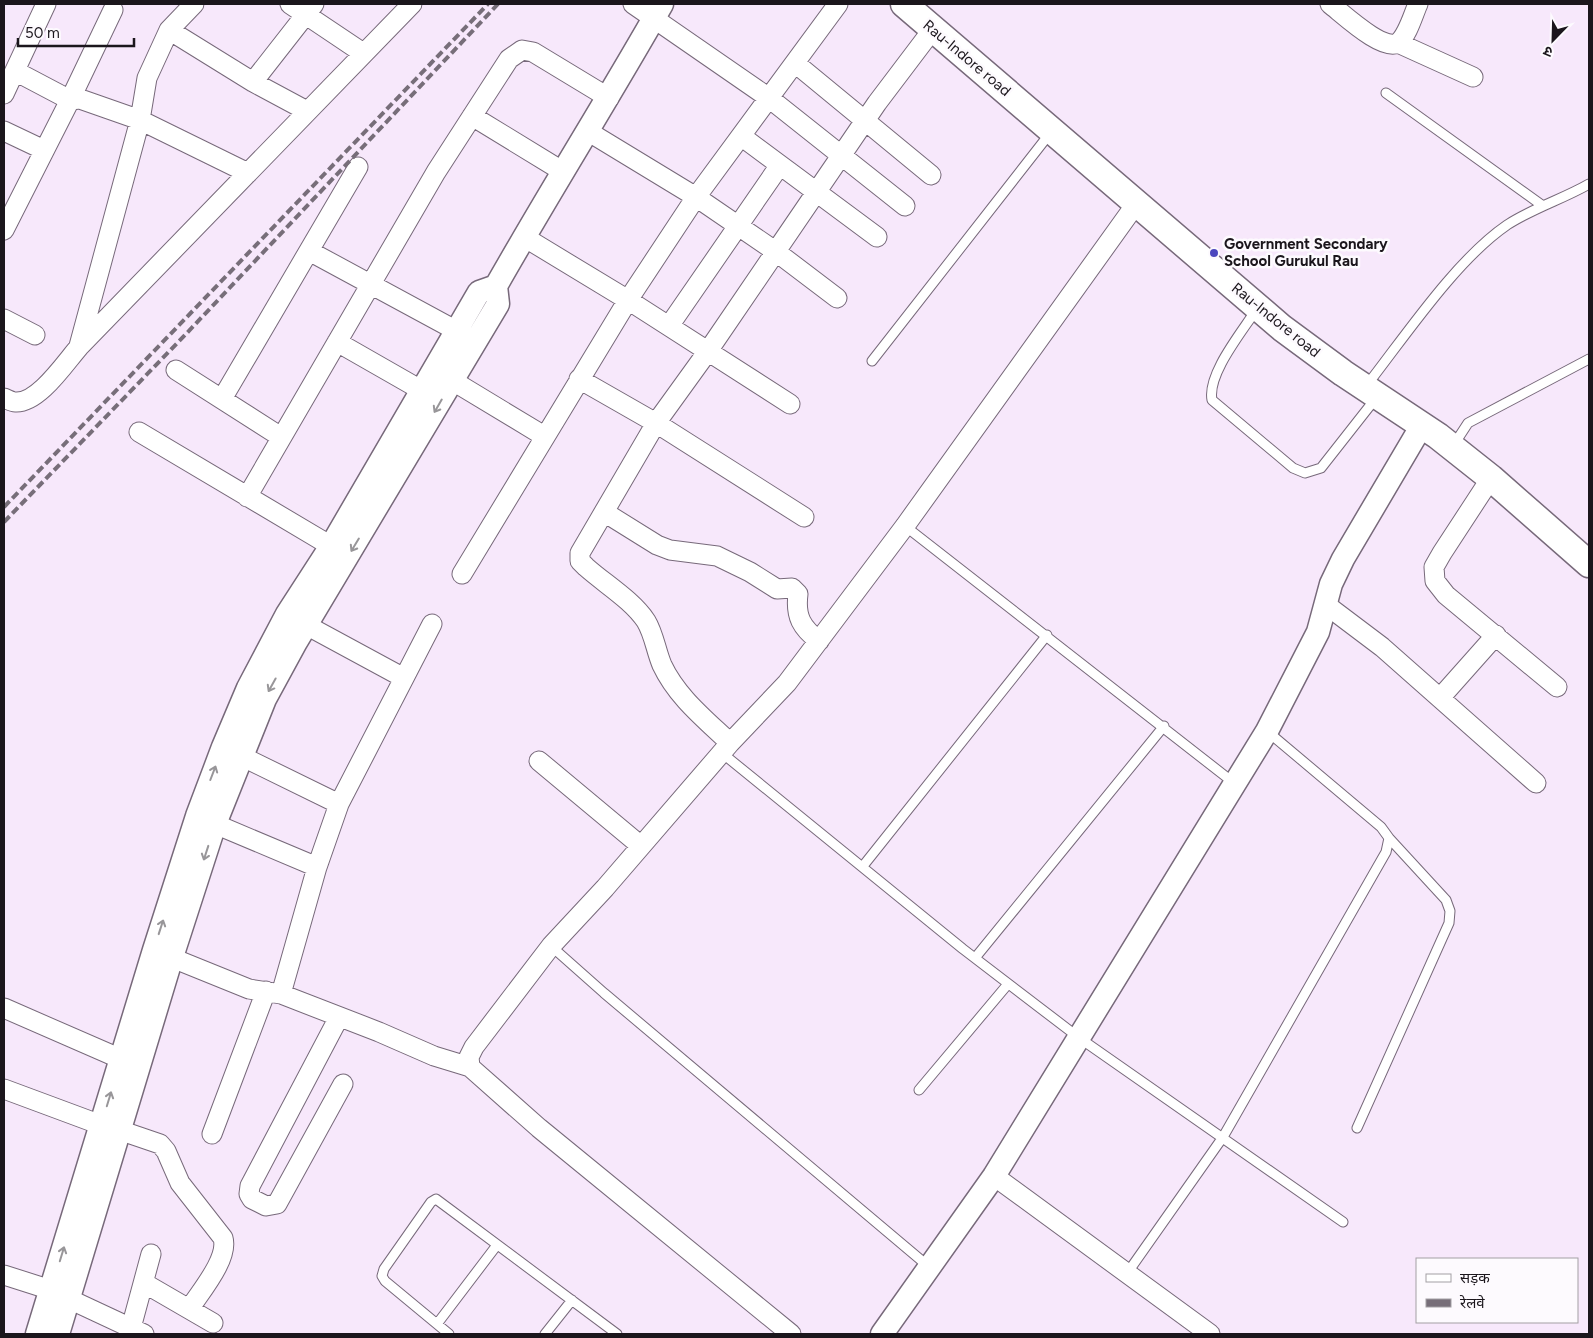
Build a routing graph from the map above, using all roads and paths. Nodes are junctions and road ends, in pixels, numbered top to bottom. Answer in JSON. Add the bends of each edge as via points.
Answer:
{"nodes":[{"id":1,"x":46,"y":4,"type":"edge"},
{"id":2,"x":194,"y":4,"type":"edge"},
{"id":3,"x":290,"y":4,"type":"edge"},
{"id":4,"x":412,"y":4,"type":"edge"},
{"id":5,"x":634,"y":4,"type":"edge"},
{"id":6,"x":838,"y":4,"type":"edge"},
{"id":7,"x":904,"y":4,"type":"edge"},
{"id":8,"x":1330,"y":4,"type":"edge"},
{"id":9,"x":1418,"y":4,"type":"edge"},
{"id":10,"x":311,"y":8,"type":"edge"},
{"id":11,"x":112,"y":10,"type":"dead end"},
{"id":12,"x":658,"y":11,"type":"edge"},
{"id":13,"x":933,"y":29,"type":"junction"},
{"id":14,"x":169,"y":30,"type":"junction"},
{"id":15,"x":1398,"y":43,"type":"junction"},
{"id":16,"x":363,"y":53,"type":"junction"},
{"id":17,"x":795,"y":63,"type":"junction"},
{"id":18,"x":15,"y":71,"type":"junction"},
{"id":19,"x":1473,"y":77,"type":"dead end"},
{"id":20,"x":253,"y":82,"type":"junction"},
{"id":21,"x":1386,"y":92,"type":"dead end"},
{"id":22,"x":4,"y":94,"type":"edge"},
{"id":23,"x":609,"y":98,"type":"junction"},
{"id":24,"x":769,"y":98,"type":"junction"},
{"id":25,"x":70,"y":100,"type":"junction"},
{"id":26,"x":307,"y":112,"type":"junction"},
{"id":27,"x":472,"y":116,"type":"junction"},
{"id":28,"x":140,"y":120,"type":"junction"},
{"id":29,"x":865,"y":122,"type":"junction"},
{"id":30,"x":1052,"y":130,"type":"junction"},
{"id":31,"x":4,"y":131,"type":"edge"},
{"id":32,"x":589,"y":132,"type":"junction"},
{"id":33,"x":742,"y":136,"type":"junction"},
{"id":34,"x":44,"y":150,"type":"junction"},
{"id":35,"x":842,"y":155,"type":"junction"},
{"id":36,"x":780,"y":165,"type":"junction"},
{"id":37,"x":358,"y":167,"type":"dead end"},
{"id":38,"x":562,"y":171,"type":"junction"},
{"id":39,"x":248,"y":173,"type":"junction"},
{"id":40,"x":931,"y":175,"type":"dead end"},
{"id":41,"x":1589,"y":184,"type":"edge"},
{"id":42,"x":816,"y":193,"type":"junction"},
{"id":43,"x":696,"y":197,"type":"junction"},
{"id":44,"x":1136,"y":204,"type":"junction"},
{"id":45,"x":905,"y":206,"type":"dead end"},
{"id":46,"x":1544,"y":206,"type":"junction"},
{"id":47,"x":737,"y":225,"type":"junction"},
{"id":48,"x":4,"y":230,"type":"edge"},
{"id":49,"x":524,"y":237,"type":"junction"},
{"id":50,"x":877,"y":237,"type":"dead end"},
{"id":51,"x":309,"y":251,"type":"junction"},
{"id":52,"x":776,"y":251,"type":"junction"},
{"id":53,"x":371,"y":285,"type":"junction"},
{"id":54,"x":837,"y":298,"type":"dead end"},
{"id":55,"x":628,"y":300,"type":"junction"},
{"id":56,"x":1258,"y":307,"type":"junction"},
{"id":57,"x":4,"y":319,"type":"edge"},
{"id":58,"x":669,"y":326,"type":"junction"},
{"id":59,"x":35,"y":335,"type":"dead end"},
{"id":60,"x":466,"y":336,"type":"junction"},
{"id":61,"x":337,"y":342,"type":"junction"},
{"id":62,"x":79,"y":347,"type":"junction"},
{"id":63,"x":708,"y":351,"type":"junction"},
{"id":64,"x":1589,"y":359,"type":"edge"},
{"id":65,"x":872,"y":361,"type":"dead end"},
{"id":66,"x":176,"y":370,"type":"dead end"},
{"id":67,"x":579,"y":378,"type":"junction"},
{"id":68,"x":452,"y":381,"type":"junction"},
{"id":69,"x":421,"y":390,"type":"junction"},
{"id":70,"x":1371,"y":392,"type":"junction"},
{"id":71,"x":4,"y":398,"type":"edge"},
{"id":72,"x":222,"y":399,"type":"junction"},
{"id":73,"x":790,"y":404,"type":"dead end"},
{"id":74,"x":656,"y":423,"type":"junction"},
{"id":75,"x":1422,"y":426,"type":"junction"},
{"id":76,"x":139,"y":432,"type":"dead end"},
{"id":77,"x":544,"y":436,"type":"junction"},
{"id":78,"x":282,"y":437,"type":"junction"},
{"id":79,"x":1452,"y":447,"type":"junction"},
{"id":80,"x":1491,"y":478,"type":"junction"},
{"id":81,"x":246,"y":496,"type":"junction"},
{"id":82,"x":604,"y":512,"type":"junction"},
{"id":83,"x":804,"y":517,"type":"dead end"},
{"id":84,"x":905,"y":526,"type":"junction"},
{"id":85,"x":331,"y":546,"type":"junction"},
{"id":86,"x":1589,"y":564,"type":"edge"},
{"id":87,"x":462,"y":574,"type":"dead end"},
{"id":88,"x":1325,"y":604,"type":"junction"},
{"id":89,"x":297,"y":619,"type":"junction"},
{"id":90,"x":432,"y":624,"type":"dead end"},
{"id":91,"x":1047,"y":634,"type":"junction"},
{"id":92,"x":1496,"y":635,"type":"junction"},
{"id":93,"x":819,"y":641,"type":"junction"},
{"id":94,"x":404,"y":678,"type":"junction"},
{"id":95,"x":1557,"y":687,"type":"dead end"},
{"id":96,"x":1440,"y":698,"type":"junction"},
{"id":97,"x":1164,"y":726,"type":"junction"},
{"id":98,"x":1267,"y":731,"type":"junction"},
{"id":99,"x":726,"y":748,"type":"junction"},
{"id":100,"x":241,"y":756,"type":"junction"},
{"id":101,"x":539,"y":761,"type":"dead end"},
{"id":102,"x":1235,"y":783,"type":"junction"},
{"id":103,"x":1536,"y":783,"type":"dead end"},
{"id":104,"x":339,"y":804,"type":"junction"},
{"id":105,"x":216,"y":824,"type":"junction"},
{"id":106,"x":1389,"y":838,"type":"junction"},
{"id":107,"x":641,"y":846,"type":"junction"},
{"id":108,"x":863,"y":866,"type":"junction"},
{"id":109,"x":317,"y":867,"type":"junction"},
{"id":110,"x":551,"y":946,"type":"junction"},
{"id":111,"x":163,"y":954,"type":"junction"},
{"id":112,"x":975,"y":958,"type":"junction"},
{"id":113,"x":1008,"y":984,"type":"junction"},
{"id":114,"x":274,"y":992,"type":"junction"},
{"id":115,"x":4,"y":1008,"type":"edge"},
{"id":116,"x":339,"y":1017,"type":"junction"},
{"id":117,"x":1078,"y":1038,"type":"junction"},
{"id":118,"x":121,"y":1059,"type":"junction"},
{"id":119,"x":470,"y":1066,"type":"junction"},
{"id":120,"x":343,"y":1084,"type":"dead end"},
{"id":121,"x":4,"y":1089,"type":"edge"},
{"id":122,"x":919,"y":1090,"type":"dead end"},
{"id":123,"x":110,"y":1127,"type":"junction"},
{"id":124,"x":1357,"y":1128,"type":"dead end"},
{"id":125,"x":212,"y":1134,"type":"dead end"},
{"id":126,"x":1223,"y":1137,"type":"junction"},
{"id":127,"x":994,"y":1176,"type":"junction"},
{"id":128,"x":1343,"y":1222,"type":"dead end"},
{"id":129,"x":497,"y":1245,"type":"junction"},
{"id":130,"x":151,"y":1254,"type":"dead end"},
{"id":131,"x":930,"y":1267,"type":"junction"},
{"id":132,"x":1128,"y":1272,"type":"junction"},
{"id":133,"x":4,"y":1275,"type":"edge"},
{"id":134,"x":144,"y":1283,"type":"junction"},
{"id":135,"x":60,"y":1294,"type":"junction"},
{"id":136,"x":572,"y":1300,"type":"junction"},
{"id":137,"x":190,"y":1308,"type":"junction"},
{"id":138,"x":213,"y":1323,"type":"dead end"},
{"id":139,"x":437,"y":1324,"type":"junction"},
{"id":140,"x":137,"y":1331,"type":"edge"},
{"id":141,"x":37,"y":1334,"type":"edge"},
{"id":142,"x":58,"y":1334,"type":"edge"},
{"id":143,"x":449,"y":1334,"type":"edge"},
{"id":144,"x":545,"y":1334,"type":"edge"},
{"id":145,"x":618,"y":1334,"type":"edge"},
{"id":146,"x":791,"y":1334,"type":"edge"},
{"id":147,"x":882,"y":1334,"type":"edge"},
{"id":148,"x":1210,"y":1334,"type":"edge"}],
"edges":[{"from":1,"to":18,"type":"street"},
{"from":2,"to":14,"type":"street"},
{"from":3,"to":10,"type":"street"},
{"from":4,"to":16,"type":"street"},
{"from":5,"to":12,"type":"street"},
{"from":6,"to":17,"type":"street"},
{"from":7,"to":13,"type":"main road","name":"Rau-Indore road"},
{"from":8,"to":15,"type":"street","via":[[1380,43],[1391,46]]},
{"from":9,"to":15,"type":"street"},
{"from":10,"to":16,"type":"street"},
{"from":10,"to":20,"type":"street"},
{"from":11,"to":25,"type":"street"},
{"from":12,"to":23,"type":"street"},
{"from":12,"to":24,"type":"street"},
{"from":13,"to":29,"type":"street"},
{"from":13,"to":30,"type":"main road","name":"Rau-Indore road"},
{"from":14,"to":20,"type":"street"},
{"from":14,"to":28,"type":"street","via":[[147,78]]},
{"from":15,"to":19,"type":"street"},
{"from":16,"to":26,"type":"street"},
{"from":17,"to":24,"type":"street"},
{"from":17,"to":29,"type":"street"},
{"from":18,"to":22,"type":"street"},
{"from":18,"to":25,"type":"street"},
{"from":20,"to":26,"type":"street"},
{"from":21,"to":46,"type":"lane"},
{"from":23,"to":27,"type":"street","via":[[532,52],[522,50],[508,59]]},
{"from":23,"to":32,"type":"street"},
{"from":24,"to":33,"type":"street"},
{"from":24,"to":35,"type":"street"},
{"from":25,"to":28,"type":"street","via":[[80,99]]},
{"from":25,"to":34,"type":"street"},
{"from":26,"to":39,"type":"street"},
{"from":27,"to":38,"type":"street"},
{"from":27,"to":53,"type":"street"},
{"from":28,"to":39,"type":"street"},
{"from":28,"to":62,"type":"street"},
{"from":29,"to":35,"type":"street"},
{"from":29,"to":40,"type":"street"},
{"from":30,"to":44,"type":"main road","name":"Rau-Indore road"},
{"from":30,"to":65,"type":"lane"},
{"from":31,"to":34,"type":"street"},
{"from":32,"to":38,"type":"street"},
{"from":32,"to":43,"type":"street"},
{"from":33,"to":36,"type":"street"},
{"from":33,"to":43,"type":"street"},
{"from":34,"to":48,"type":"street"},
{"from":35,"to":42,"type":"street"},
{"from":35,"to":45,"type":"street"},
{"from":36,"to":42,"type":"street"},
{"from":36,"to":47,"type":"street"},
{"from":37,"to":51,"type":"street"},
{"from":38,"to":49,"type":"street"},
{"from":39,"to":62,"type":"street"},
{"from":41,"to":46,"type":"lane"},
{"from":42,"to":50,"type":"street"},
{"from":42,"to":52,"type":"street"},
{"from":43,"to":47,"type":"street"},
{"from":43,"to":55,"type":"street"},
{"from":44,"to":56,"type":"main road","name":"Rau-Indore road"},
{"from":44,"to":84,"type":"street"},
{"from":46,"to":70,"type":"lane","via":[[1508,225],[1475,252],[1417,320]]},
{"from":47,"to":52,"type":"street"},
{"from":47,"to":58,"type":"street"},
{"from":49,"to":55,"type":"street"},
{"from":49,"to":60,"type":"street","via":[[496,286],[479,292]]},
{"from":51,"to":53,"type":"street"},
{"from":51,"to":72,"type":"street"},
{"from":52,"to":54,"type":"street"},
{"from":52,"to":63,"type":"street"},
{"from":53,"to":60,"type":"street"},
{"from":53,"to":61,"type":"street"},
{"from":55,"to":58,"type":"street"},
{"from":55,"to":67,"type":"street"},
{"from":56,"to":70,"type":"main road","name":"Rau-Indore road"},
{"from":56,"to":70,"type":"lane","via":[[1213,377],[1212,400],[1293,468],[1305,473],[1321,468]]},
{"from":57,"to":59,"type":"street"},
{"from":58,"to":63,"type":"street"},
{"from":60,"to":68,"type":"street"},
{"from":60,"to":69,"type":"street"},
{"from":61,"to":69,"type":"street"},
{"from":61,"to":78,"type":"street"},
{"from":62,"to":71,"type":"street","via":[[40,392],[29,400],[15,402]]},
{"from":63,"to":73,"type":"street"},
{"from":63,"to":74,"type":"street"},
{"from":64,"to":79,"type":"lane","via":[[1468,423]]},
{"from":66,"to":72,"type":"street"},
{"from":67,"to":74,"type":"street"},
{"from":67,"to":77,"type":"street"},
{"from":68,"to":77,"type":"street"},
{"from":68,"to":89,"type":"street","one_way":true},
{"from":69,"to":85,"type":"street"},
{"from":70,"to":75,"type":"main road","name":"Rau-Indore road"},
{"from":72,"to":78,"type":"street"},
{"from":74,"to":82,"type":"street"},
{"from":74,"to":83,"type":"street"},
{"from":75,"to":79,"type":"main road","name":"Rau-Indore road"},
{"from":75,"to":88,"type":"street","via":[[1343,559]]},
{"from":76,"to":81,"type":"street"},
{"from":77,"to":87,"type":"street"},
{"from":78,"to":81,"type":"street"},
{"from":79,"to":80,"type":"main road","name":"Rau-Indore road"},
{"from":80,"to":86,"type":"main road","name":"Rau-Indore road"},
{"from":80,"to":92,"type":"street","via":[[1434,567],[1435,581],[1446,594]]},
{"from":81,"to":85,"type":"street"},
{"from":82,"to":93,"type":"street","via":[[644,538],[670,550],[717,556],[772,587],[792,588],[798,594],[800,622]]},
{"from":82,"to":99,"type":"street","via":[[585,541],[580,561],[647,622],[671,681]]},
{"from":84,"to":91,"type":"lane"},
{"from":84,"to":93,"type":"street"},
{"from":85,"to":89,"type":"street"},
{"from":88,"to":96,"type":"street","via":[[1382,647]]},
{"from":88,"to":98,"type":"street","via":[[1309,652]]},
{"from":89,"to":94,"type":"street"},
{"from":89,"to":100,"type":"street","one_way":true},
{"from":111,"to":89,"type":"street","one_way":true,"via":[[197,816],[223,747],[248,688]]},
{"from":90,"to":94,"type":"street"},
{"from":91,"to":97,"type":"lane"},
{"from":91,"to":108,"type":"lane"},
{"from":92,"to":95,"type":"street"},
{"from":92,"to":96,"type":"street"},
{"from":93,"to":99,"type":"street","via":[[787,683]]},
{"from":94,"to":104,"type":"street"},
{"from":96,"to":103,"type":"street"},
{"from":97,"to":102,"type":"lane"},
{"from":97,"to":112,"type":"lane"},
{"from":98,"to":102,"type":"street"},
{"from":98,"to":106,"type":"lane","via":[[1381,827]]},
{"from":99,"to":107,"type":"street"},
{"from":99,"to":108,"type":"lane"},
{"from":100,"to":104,"type":"street"},
{"from":100,"to":105,"type":"street"},
{"from":101,"to":107,"type":"street"},
{"from":102,"to":117,"type":"street"},
{"from":104,"to":109,"type":"street"},
{"from":105,"to":109,"type":"street"},
{"from":105,"to":111,"type":"street","one_way":true},
{"from":106,"to":124,"type":"lane","via":[[1446,900],[1450,911],[1449,923]]},
{"from":106,"to":126,"type":"lane","via":[[1386,852]]},
{"from":107,"to":110,"type":"street"},
{"from":108,"to":112,"type":"lane"},
{"from":109,"to":114,"type":"street"},
{"from":110,"to":119,"type":"street","via":[[474,1047],[469,1057]]},
{"from":110,"to":131,"type":"lane"},
{"from":111,"to":114,"type":"street","via":[[249,989]]},
{"from":111,"to":118,"type":"street"},
{"from":111,"to":123,"type":"street"},
{"from":112,"to":113,"type":"lane"},
{"from":113,"to":117,"type":"lane"},
{"from":113,"to":122,"type":"lane"},
{"from":114,"to":116,"type":"street"},
{"from":114,"to":125,"type":"street"},
{"from":115,"to":118,"type":"street"},
{"from":116,"to":119,"type":"street","via":[[434,1056]]},
{"from":116,"to":120,"type":"street","via":[[250,1186],[248,1194],[252,1198],[266,1206],[277,1204]]},
{"from":117,"to":126,"type":"lane"},
{"from":117,"to":127,"type":"street"},
{"from":123,"to":118,"type":"street","one_way":true},
{"from":119,"to":146,"type":"street","via":[[539,1128]]},
{"from":121,"to":123,"type":"street"},
{"from":123,"to":135,"type":"street"},
{"from":123,"to":137,"type":"street","via":[[160,1144],[180,1183],[223,1238],[225,1246],[221,1258]]},
{"from":126,"to":128,"type":"lane"},
{"from":126,"to":132,"type":"lane"},
{"from":127,"to":131,"type":"street"},
{"from":127,"to":132,"type":"street"},
{"from":129,"to":136,"type":"lane"},
{"from":129,"to":139,"type":"lane"},
{"from":129,"to":139,"type":"lane","via":[[442,1202],[436,1199],[431,1202],[382,1276]]},
{"from":130,"to":134,"type":"street"},
{"from":131,"to":147,"type":"street"},
{"from":132,"to":148,"type":"street"},
{"from":133,"to":135,"type":"street"},
{"from":134,"to":137,"type":"street"},
{"from":134,"to":140,"type":"street"},
{"from":135,"to":140,"type":"street"},
{"from":135,"to":141,"type":"street"},
{"from":135,"to":142,"type":"street"},
{"from":136,"to":144,"type":"lane"},
{"from":136,"to":145,"type":"lane"},
{"from":137,"to":138,"type":"street"},
{"from":139,"to":143,"type":"lane"}]}
